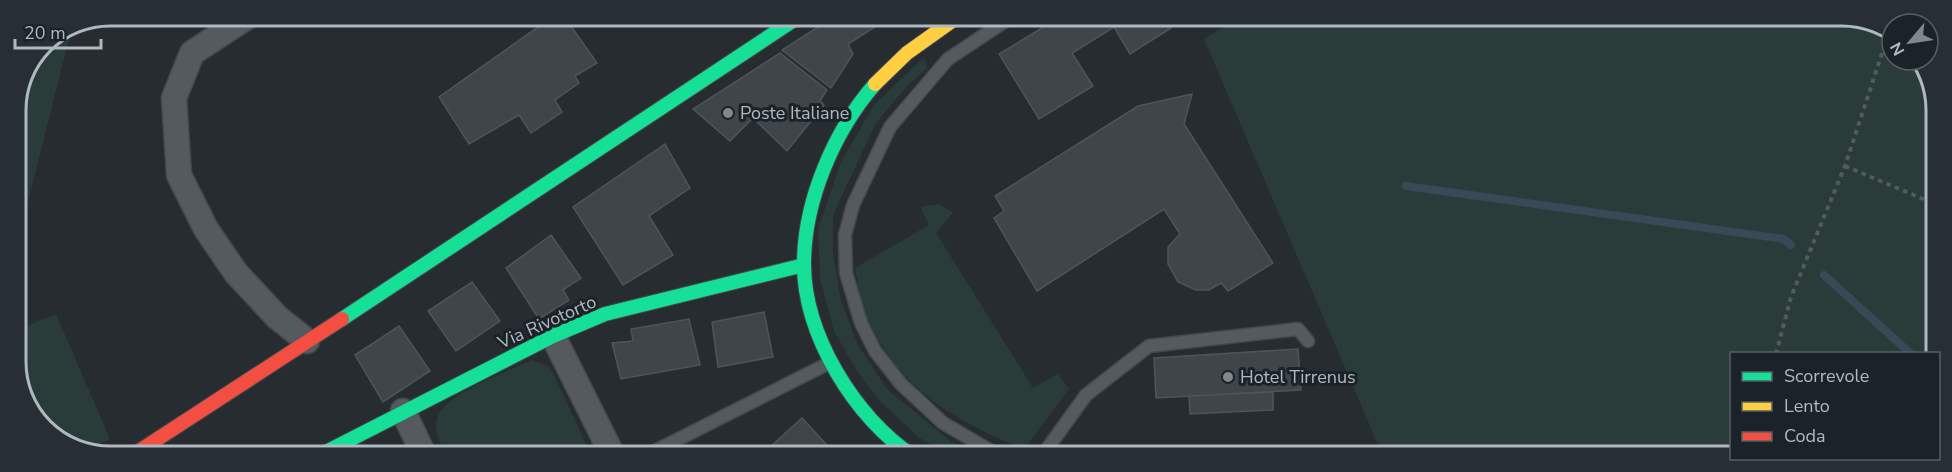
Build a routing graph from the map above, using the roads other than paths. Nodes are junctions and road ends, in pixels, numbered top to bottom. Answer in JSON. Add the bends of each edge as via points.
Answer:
{"nodes":[{"id":1,"x":233,"y":26,"type":"edge"},
{"id":2,"x":785,"y":26,"type":"edge"},
{"id":3,"x":953,"y":26,"type":"edge"},
{"id":4,"x":989,"y":26,"type":"edge"},
{"id":5,"x":939,"y":47,"type":"junction"},
{"id":6,"x":804,"y":265,"type":"junction"},
{"id":7,"x":553,"y":336,"type":"junction"},
{"id":8,"x":307,"y":341,"type":"junction"},
{"id":9,"x":1308,"y":341,"type":"dead end"},
{"id":10,"x":832,"y":362,"type":"junction"},
{"id":11,"x":403,"y":411,"type":"junction"},
{"id":12,"x":148,"y":446,"type":"edge"},
{"id":13,"x":337,"y":446,"type":"edge"},
{"id":14,"x":420,"y":446,"type":"edge"},
{"id":15,"x":608,"y":446,"type":"edge"},
{"id":16,"x":665,"y":446,"type":"edge"},
{"id":17,"x":900,"y":446,"type":"edge"},
{"id":18,"x":982,"y":446,"type":"edge"},
{"id":19,"x":1049,"y":446,"type":"edge"}],
"edges":[{"from":1,"to":8,"type":"street","via":[[192,53],[174,98],[179,175],[206,229],[236,273],[277,317]]},
{"from":2,"to":8,"type":"street"},
{"from":3,"to":5,"type":"street"},
{"from":4,"to":5,"type":"lane"},
{"from":5,"to":6,"type":"street","via":[[890,68],[862,100],[834,146],[814,201]]},
{"from":5,"to":18,"type":"lane","via":[[890,127],[854,205],[845,235],[846,273],[861,323],[875,351],[901,384],[943,423]]},
{"from":6,"to":7,"type":"street","name":"Via Rivotorto","via":[[605,314]]},
{"from":6,"to":10,"type":"street","via":[[812,313]]},
{"from":7,"to":11,"type":"street","name":"Via Rivotorto"},
{"from":7,"to":15,"type":"street"},
{"from":8,"to":12,"type":"street"},
{"from":9,"to":19,"type":"lane","via":[[1298,329],[1149,346],[1086,395]]},
{"from":10,"to":16,"type":"lane"},
{"from":10,"to":17,"type":"street","via":[[858,404]]},
{"from":11,"to":13,"type":"street","name":"Via Rivotorto"},
{"from":11,"to":14,"type":"street"}]}
